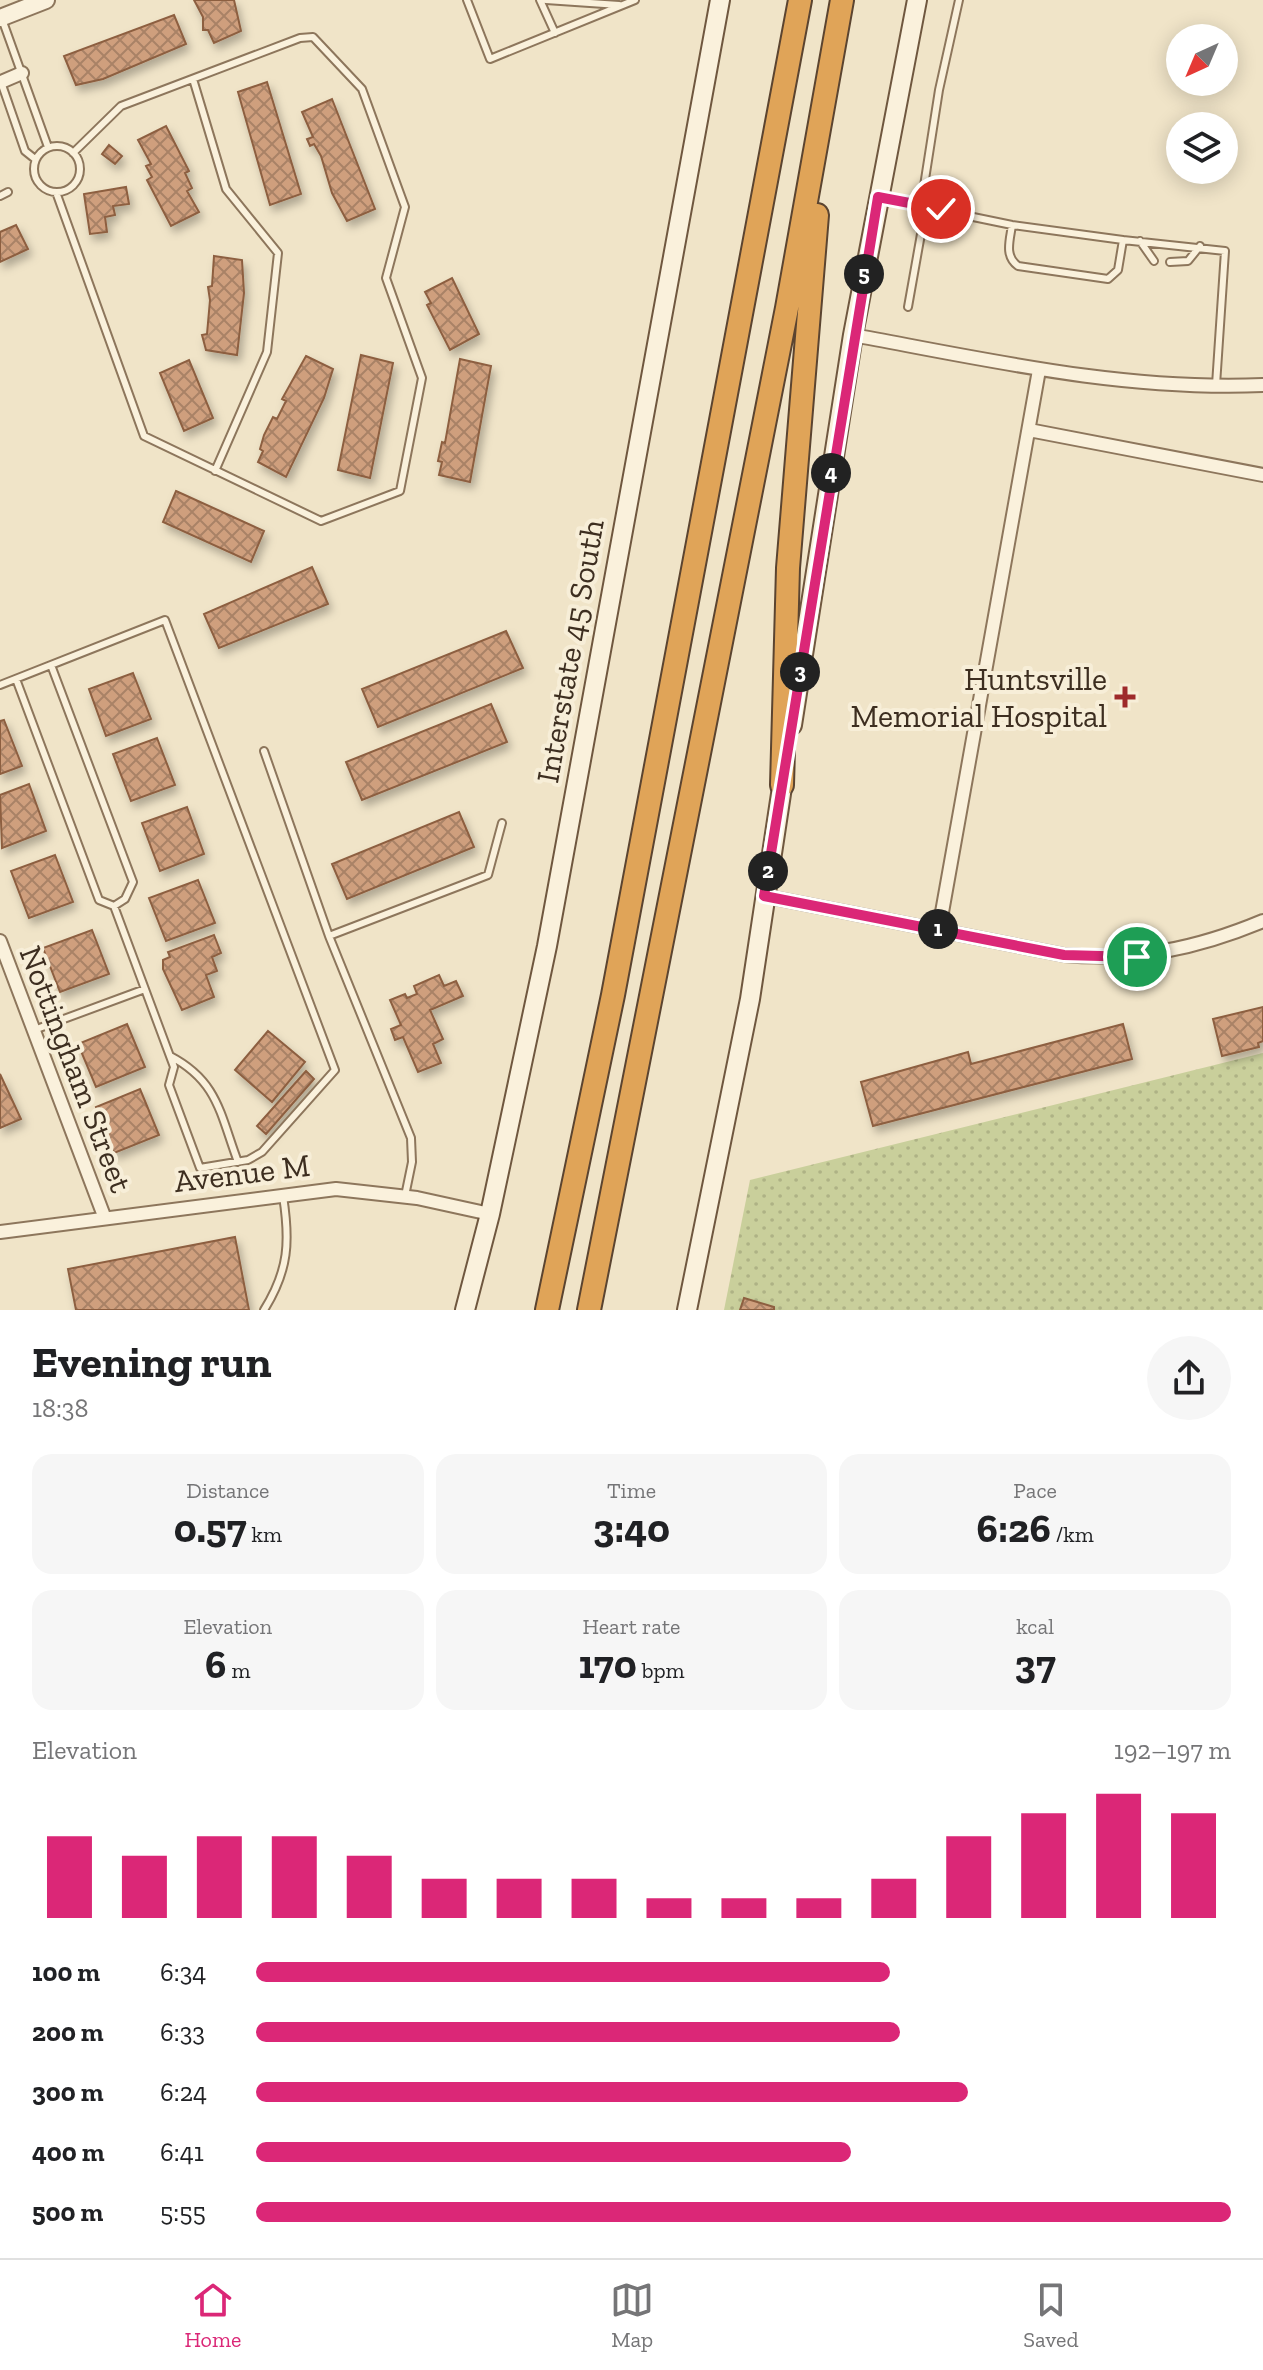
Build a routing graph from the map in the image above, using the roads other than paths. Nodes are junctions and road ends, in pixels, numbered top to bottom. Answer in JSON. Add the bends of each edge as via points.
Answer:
{"nodes":[{"id":1,"x":46,"y":0,"type":"edge"},
{"id":2,"x":467,"y":0,"type":"edge"},
{"id":3,"x":540,"y":0,"type":"edge"},
{"id":4,"x":546,"y":0,"type":"edge"},
{"id":5,"x":635,"y":0,"type":"edge"},
{"id":6,"x":720,"y":0,"type":"edge"},
{"id":7,"x":800,"y":0,"type":"edge"},
{"id":8,"x":842,"y":0,"type":"edge"},
{"id":9,"x":849,"y":0,"type":"edge"},
{"id":10,"x":917,"y":0,"type":"edge"},
{"id":11,"x":959,"y":0,"type":"edge"},
{"id":12,"x":622,"y":5,"type":"junction"},
{"id":13,"x":1,"y":17,"type":"edge"},
{"id":14,"x":555,"y":33,"type":"junction"},
{"id":15,"x":22,"y":73,"type":"junction"},
{"id":16,"x":193,"y":79,"type":"junction"},
{"id":17,"x":0,"y":80,"type":"edge"},
{"id":18,"x":48,"y":147,"type":"junction"},
{"id":19,"x":73,"y":153,"type":"junction"},
{"id":20,"x":35,"y":159,"type":"junction"},
{"id":21,"x":8,"y":192,"type":"dead end"},
{"id":22,"x":56,"y":192,"type":"junction"},
{"id":23,"x":0,"y":196,"type":"edge"},
{"id":24,"x":878,"y":197,"type":"junction"},
{"id":25,"x":923,"y":206,"type":"junction"},
{"id":26,"x":1012,"y":225,"type":"junction"},
{"id":27,"x":1123,"y":240,"type":"junction"},
{"id":28,"x":1140,"y":241,"type":"junction"},
{"id":29,"x":1200,"y":246,"type":"junction"},
{"id":30,"x":1154,"y":261,"type":"dead end"},
{"id":31,"x":1170,"y":262,"type":"dead end"},
{"id":32,"x":908,"y":307,"type":"dead end"},
{"id":33,"x":853,"y":335,"type":"junction"},
{"id":34,"x":1039,"y":370,"type":"junction"},
{"id":35,"x":1216,"y":385,"type":"junction"},
{"id":36,"x":1263,"y":385,"type":"edge"},
{"id":37,"x":1029,"y":430,"type":"junction"},
{"id":38,"x":215,"y":471,"type":"junction"},
{"id":39,"x":1263,"y":475,"type":"edge"},
{"id":40,"x":51,"y":665,"type":"junction"},
{"id":41,"x":16,"y":679,"type":"junction"},
{"id":42,"x":0,"y":685,"type":"edge"},
{"id":43,"x":264,"y":751,"type":"dead end"},
{"id":44,"x":782,"y":785,"type":"junction"},
{"id":45,"x":502,"y":823,"type":"dead end"},
{"id":46,"x":764,"y":896,"type":"junction"},
{"id":47,"x":114,"y":906,"type":"junction"},
{"id":48,"x":1263,"y":921,"type":"edge"},
{"id":49,"x":939,"y":929,"type":"junction"},
{"id":50,"x":329,"y":936,"type":"junction"},
{"id":51,"x":0,"y":941,"type":"edge"},
{"id":52,"x":145,"y":989,"type":"junction"},
{"id":53,"x":34,"y":1030,"type":"junction"},
{"id":54,"x":170,"y":1056,"type":"junction"},
{"id":55,"x":238,"y":1162,"type":"junction"},
{"id":56,"x":282,"y":1193,"type":"junction"},
{"id":57,"x":405,"y":1196,"type":"junction"},
{"id":58,"x":490,"y":1214,"type":"junction"},
{"id":59,"x":104,"y":1216,"type":"junction"},
{"id":60,"x":0,"y":1232,"type":"edge"},
{"id":61,"x":264,"y":1310,"type":"edge"},
{"id":62,"x":465,"y":1310,"type":"edge"},
{"id":63,"x":547,"y":1310,"type":"edge"},
{"id":64,"x":589,"y":1310,"type":"edge"},
{"id":65,"x":687,"y":1310,"type":"edge"}],
"edges":[{"from":1,"to":13,"type":"street"},
{"from":2,"to":14,"type":"lane","via":[[490,59]]},
{"from":3,"to":14,"type":"lane"},
{"from":4,"to":12,"type":"lane"},
{"from":5,"to":12,"type":"lane"},
{"from":6,"to":58,"type":"main road","name":"Interstate 45 South","via":[[547,946]]},
{"from":7,"to":63,"type":"highway","via":[[613,995]]},
{"from":8,"to":64,"type":"highway","via":[[784,324]]},
{"from":9,"to":44,"type":"highway","via":[[823,145],[806,331],[788,568]]},
{"from":10,"to":24,"type":"main road"},
{"from":11,"to":25,"type":"lane","via":[[939,90]]},
{"from":12,"to":14,"type":"lane"},
{"from":13,"to":15,"type":"lane"},
{"from":15,"to":17,"type":"street"},
{"from":15,"to":18,"type":"lane"},
{"from":16,"to":19,"type":"lane","via":[[121,106]]},
{"from":16,"to":38,"type":"lane","via":[[226,189],[278,253],[267,352]]},
{"from":16,"to":38,"type":"lane","via":[[313,37],[362,89],[405,207],[386,278],[422,378],[400,491],[321,521]]},
{"from":17,"to":20,"type":"lane","via":[[25,151]]},
{"from":18,"to":19,"type":"lane"},
{"from":18,"to":20,"type":"lane"},
{"from":19,"to":22,"type":"lane","via":[[78,178]]},
{"from":20,"to":22,"type":"lane","via":[[40,185]]},
{"from":21,"to":23,"type":"lane"},
{"from":22,"to":38,"type":"lane","via":[[144,436]]},
{"from":24,"to":25,"type":"lane"},
{"from":24,"to":33,"type":"main road"},
{"from":25,"to":26,"type":"lane"},
{"from":25,"to":32,"type":"lane"},
{"from":26,"to":27,"type":"lane"},
{"from":26,"to":27,"type":"lane","via":[[1009,251],[1018,266],[1093,277],[1116,274]]},
{"from":27,"to":28,"type":"lane"},
{"from":28,"to":29,"type":"lane"},
{"from":28,"to":30,"type":"lane"},
{"from":29,"to":31,"type":"lane","via":[[1188,261]]},
{"from":29,"to":35,"type":"lane","via":[[1225,251]]},
{"from":33,"to":34,"type":"street"},
{"from":33,"to":44,"type":"main road"},
{"from":34,"to":35,"type":"street","via":[[1177,386]]},
{"from":34,"to":37,"type":"street"},
{"from":35,"to":36,"type":"street"},
{"from":37,"to":39,"type":"street"},
{"from":37,"to":49,"type":"street"},
{"from":40,"to":41,"type":"lane"},
{"from":40,"to":47,"type":"lane","via":[[133,882],[125,899]]},
{"from":40,"to":55,"type":"lane","via":[[165,620],[335,1070],[262,1152]]},
{"from":41,"to":42,"type":"lane"},
{"from":41,"to":47,"type":"lane","via":[[99,900]]},
{"from":43,"to":50,"type":"lane"},
{"from":44,"to":46,"type":"main road"},
{"from":45,"to":50,"type":"lane","via":[[488,875]]},
{"from":46,"to":49,"type":"street"},
{"from":46,"to":65,"type":"main road","via":[[750,999]]},
{"from":47,"to":52,"type":"lane"},
{"from":48,"to":49,"type":"street","via":[[1179,951],[1107,958],[1064,955]]},
{"from":50,"to":57,"type":"lane","via":[[411,1138]]},
{"from":51,"to":53,"type":"street","name":"Nottingham Street"},
{"from":52,"to":53,"type":"lane"},
{"from":52,"to":54,"type":"lane"},
{"from":53,"to":59,"type":"street","name":"Nottingham Street"},
{"from":54,"to":55,"type":"lane","via":[[189,1065],[210,1086]]},
{"from":54,"to":55,"type":"lane","via":[[174,1067],[169,1085],[200,1168]]},
{"from":56,"to":57,"type":"street","name":"Avenue M","via":[[336,1189]]},
{"from":56,"to":59,"type":"street","name":"Avenue M"},
{"from":56,"to":61,"type":"lane","via":[[289,1234],[281,1285]]},
{"from":57,"to":58,"type":"street","name":"Avenue M"},
{"from":58,"to":62,"type":"main road","name":"Interstate 45 South"},
{"from":59,"to":60,"type":"street","name":"Avenue M"}]}
